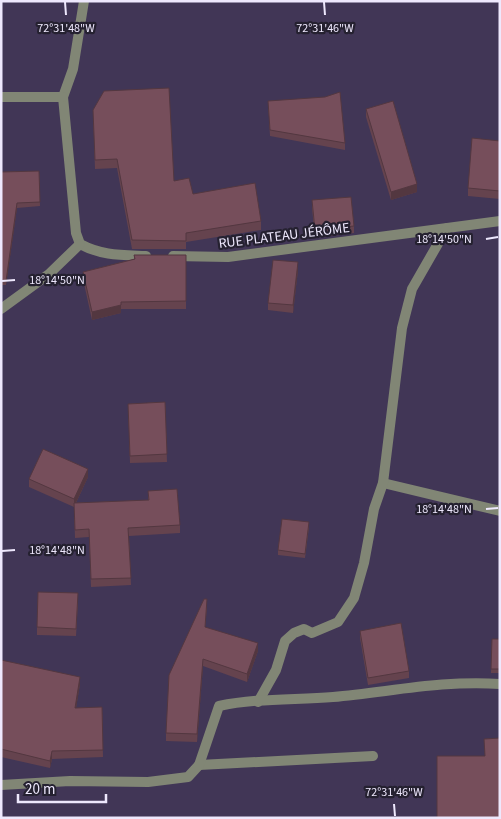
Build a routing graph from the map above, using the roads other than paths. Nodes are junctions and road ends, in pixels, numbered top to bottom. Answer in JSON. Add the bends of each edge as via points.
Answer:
{"nodes":[{"id":1,"x":84,"y":1,"type":"edge"},
{"id":2,"x":1,"y":97,"type":"edge"},
{"id":3,"x":63,"y":97,"type":"junction"},
{"id":4,"x":500,"y":221,"type":"edge"},
{"id":5,"x":447,"y":228,"type":"junction"},
{"id":6,"x":80,"y":244,"type":"junction"},
{"id":7,"x":1,"y":310,"type":"edge"},
{"id":8,"x":383,"y":483,"type":"junction"},
{"id":9,"x":500,"y":511,"type":"edge"},
{"id":10,"x":500,"y":684,"type":"edge"},
{"id":11,"x":258,"y":702,"type":"junction"},
{"id":12,"x":373,"y":756,"type":"dead end"},
{"id":13,"x":199,"y":765,"type":"junction"},
{"id":14,"x":1,"y":785,"type":"edge"}],
"edges":[{"from":1,"to":3,"type":"street","via":[[74,70]]},
{"from":2,"to":3,"type":"street"},
{"from":3,"to":6,"type":"street","via":[[76,233]]},
{"from":4,"to":5,"type":"street","name":"RUE PLATEAU JÉRÔME"},
{"from":5,"to":6,"type":"street","name":"RUE PLATEAU JÉRÔME","via":[[228,257],[108,255]]},
{"from":5,"to":8,"type":"street","via":[[412,289],[402,328]]},
{"from":6,"to":7,"type":"street","via":[[49,274]]},
{"from":8,"to":9,"type":"street"},
{"from":8,"to":11,"type":"street","via":[[374,509],[364,563],[349,608],[338,622],[324,630],[312,633],[304,629],[294,632],[285,641],[276,670]]},
{"from":10,"to":11,"type":"street","via":[[464,681],[334,697]]},
{"from":11,"to":13,"type":"street","via":[[219,706]]},
{"from":12,"to":13,"type":"street"},
{"from":13,"to":14,"type":"street","via":[[188,778],[148,782],[70,781]]}]}
